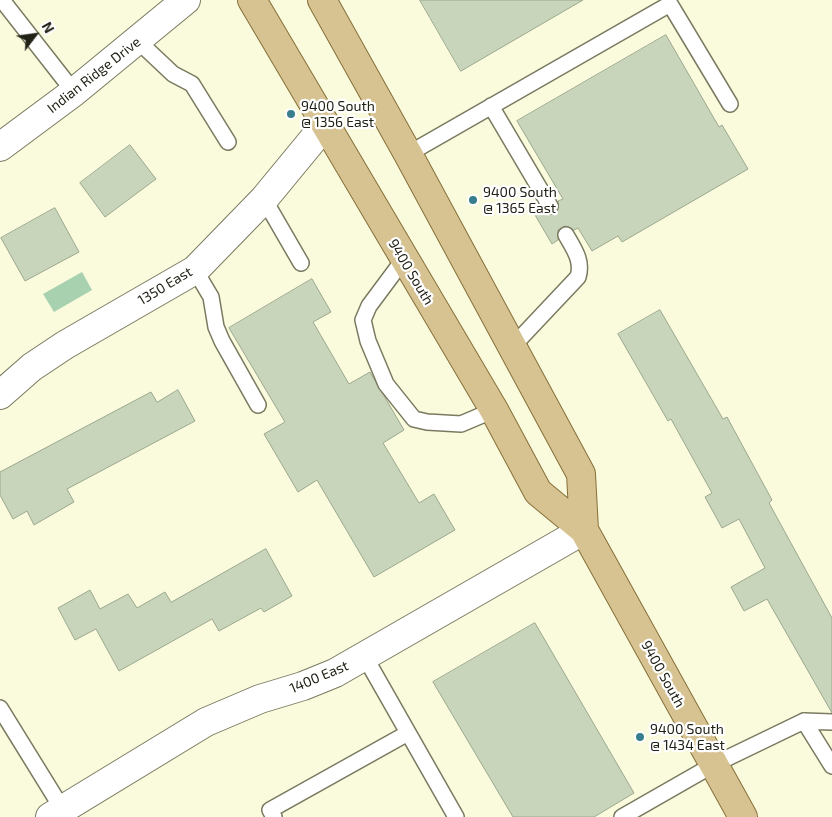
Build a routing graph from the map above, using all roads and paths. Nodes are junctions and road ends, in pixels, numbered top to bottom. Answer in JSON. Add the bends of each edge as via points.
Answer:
{"nodes":[{"id":1,"x":2,"y":0,"type":"edge"},
{"id":2,"x":186,"y":0,"type":"edge"},
{"id":3,"x":252,"y":0,"type":"edge"},
{"id":4,"x":322,"y":0,"type":"edge"},
{"id":5,"x":138,"y":41,"type":"junction"},
{"id":6,"x":74,"y":92,"type":"junction"},
{"id":7,"x":730,"y":104,"type":"dead end"},
{"id":8,"x":491,"y":106,"type":"junction"},
{"id":9,"x":325,"y":125,"type":"junction"},
{"id":10,"x":228,"y":142,"type":"dead end"},
{"id":11,"x":0,"y":146,"type":"edge"},
{"id":12,"x":408,"y":154,"type":"junction"},
{"id":13,"x":264,"y":199,"type":"junction"},
{"id":14,"x":550,"y":206,"type":"dead end"},
{"id":15,"x":566,"y":235,"type":"dead end"},
{"id":16,"x":404,"y":259,"type":"junction"},
{"id":17,"x":301,"y":263,"type":"dead end"},
{"id":18,"x":195,"y":270,"type":"junction"},
{"id":19,"x":512,"y":347,"type":"junction"},
{"id":20,"x":0,"y":395,"type":"edge"},
{"id":21,"x":258,"y":404,"type":"dead end"},
{"id":22,"x":494,"y":410,"type":"junction"},
{"id":23,"x":584,"y":530,"type":"junction"},
{"id":24,"x":365,"y":657,"type":"junction"},
{"id":25,"x":0,"y":708,"type":"edge"},
{"id":26,"x":804,"y":721,"type":"junction"},
{"id":27,"x":832,"y":722,"type":"edge"},
{"id":28,"x":408,"y":733,"type":"junction"},
{"id":29,"x":713,"y":765,"type":"junction"},
{"id":30,"x":832,"y":766,"type":"edge"},
{"id":31,"x":57,"y":813,"type":"edge"},
{"id":32,"x":274,"y":817,"type":"edge"},
{"id":33,"x":456,"y":817,"type":"edge"},
{"id":34,"x":622,"y":817,"type":"edge"},
{"id":35,"x":743,"y":817,"type":"edge"}],
"edges":[{"from":1,"to":6,"type":"lane"},
{"from":2,"to":5,"type":"street","name":"Indian Ridge Drive"},
{"from":3,"to":9,"type":"main road","name":"9400 South"},
{"from":4,"to":12,"type":"main road","name":"9400 South"},
{"from":5,"to":6,"type":"street","name":"Indian Ridge Drive"},
{"from":5,"to":10,"type":"lane","via":[[173,74],[192,84]]},
{"from":6,"to":11,"type":"street","name":"Indian Ridge Drive"},
{"from":7,"to":8,"type":"lane","via":[[670,4]]},
{"from":8,"to":12,"type":"lane"},
{"from":8,"to":14,"type":"lane"},
{"from":9,"to":13,"type":"street","name":"1350 East"},
{"from":9,"to":16,"type":"main road","name":"9400 South"},
{"from":12,"to":19,"type":"main road","name":"9400 South"},
{"from":13,"to":17,"type":"lane"},
{"from":13,"to":18,"type":"street","name":"1350 East"},
{"from":15,"to":19,"type":"lane","via":[[579,260],[578,277]]},
{"from":16,"to":22,"type":"main road","name":"9400 South"},
{"from":16,"to":22,"type":"lane","via":[[362,320],[386,384],[414,419],[460,424]]},
{"from":18,"to":20,"type":"street","name":"1350 East","via":[[65,345],[32,367]]},
{"from":18,"to":21,"type":"lane","via":[[211,297],[222,341]]},
{"from":19,"to":23,"type":"main road","name":"9400 South","via":[[581,474]]},
{"from":22,"to":23,"type":"main road","name":"9400 South","via":[[538,492]]},
{"from":23,"to":24,"type":"street","name":"1400 East"},
{"from":23,"to":29,"type":"main road","name":"9400 South"},
{"from":24,"to":28,"type":"lane"},
{"from":24,"to":31,"type":"street","name":"1400 East","via":[[303,686],[206,722]]},
{"from":25,"to":31,"type":"lane"},
{"from":26,"to":27,"type":"lane"},
{"from":26,"to":29,"type":"lane"},
{"from":26,"to":30,"type":"lane"},
{"from":28,"to":32,"type":"lane","via":[[270,810]]},
{"from":28,"to":33,"type":"lane"},
{"from":29,"to":34,"type":"lane"},
{"from":29,"to":35,"type":"main road","name":"9400 South"}]}
